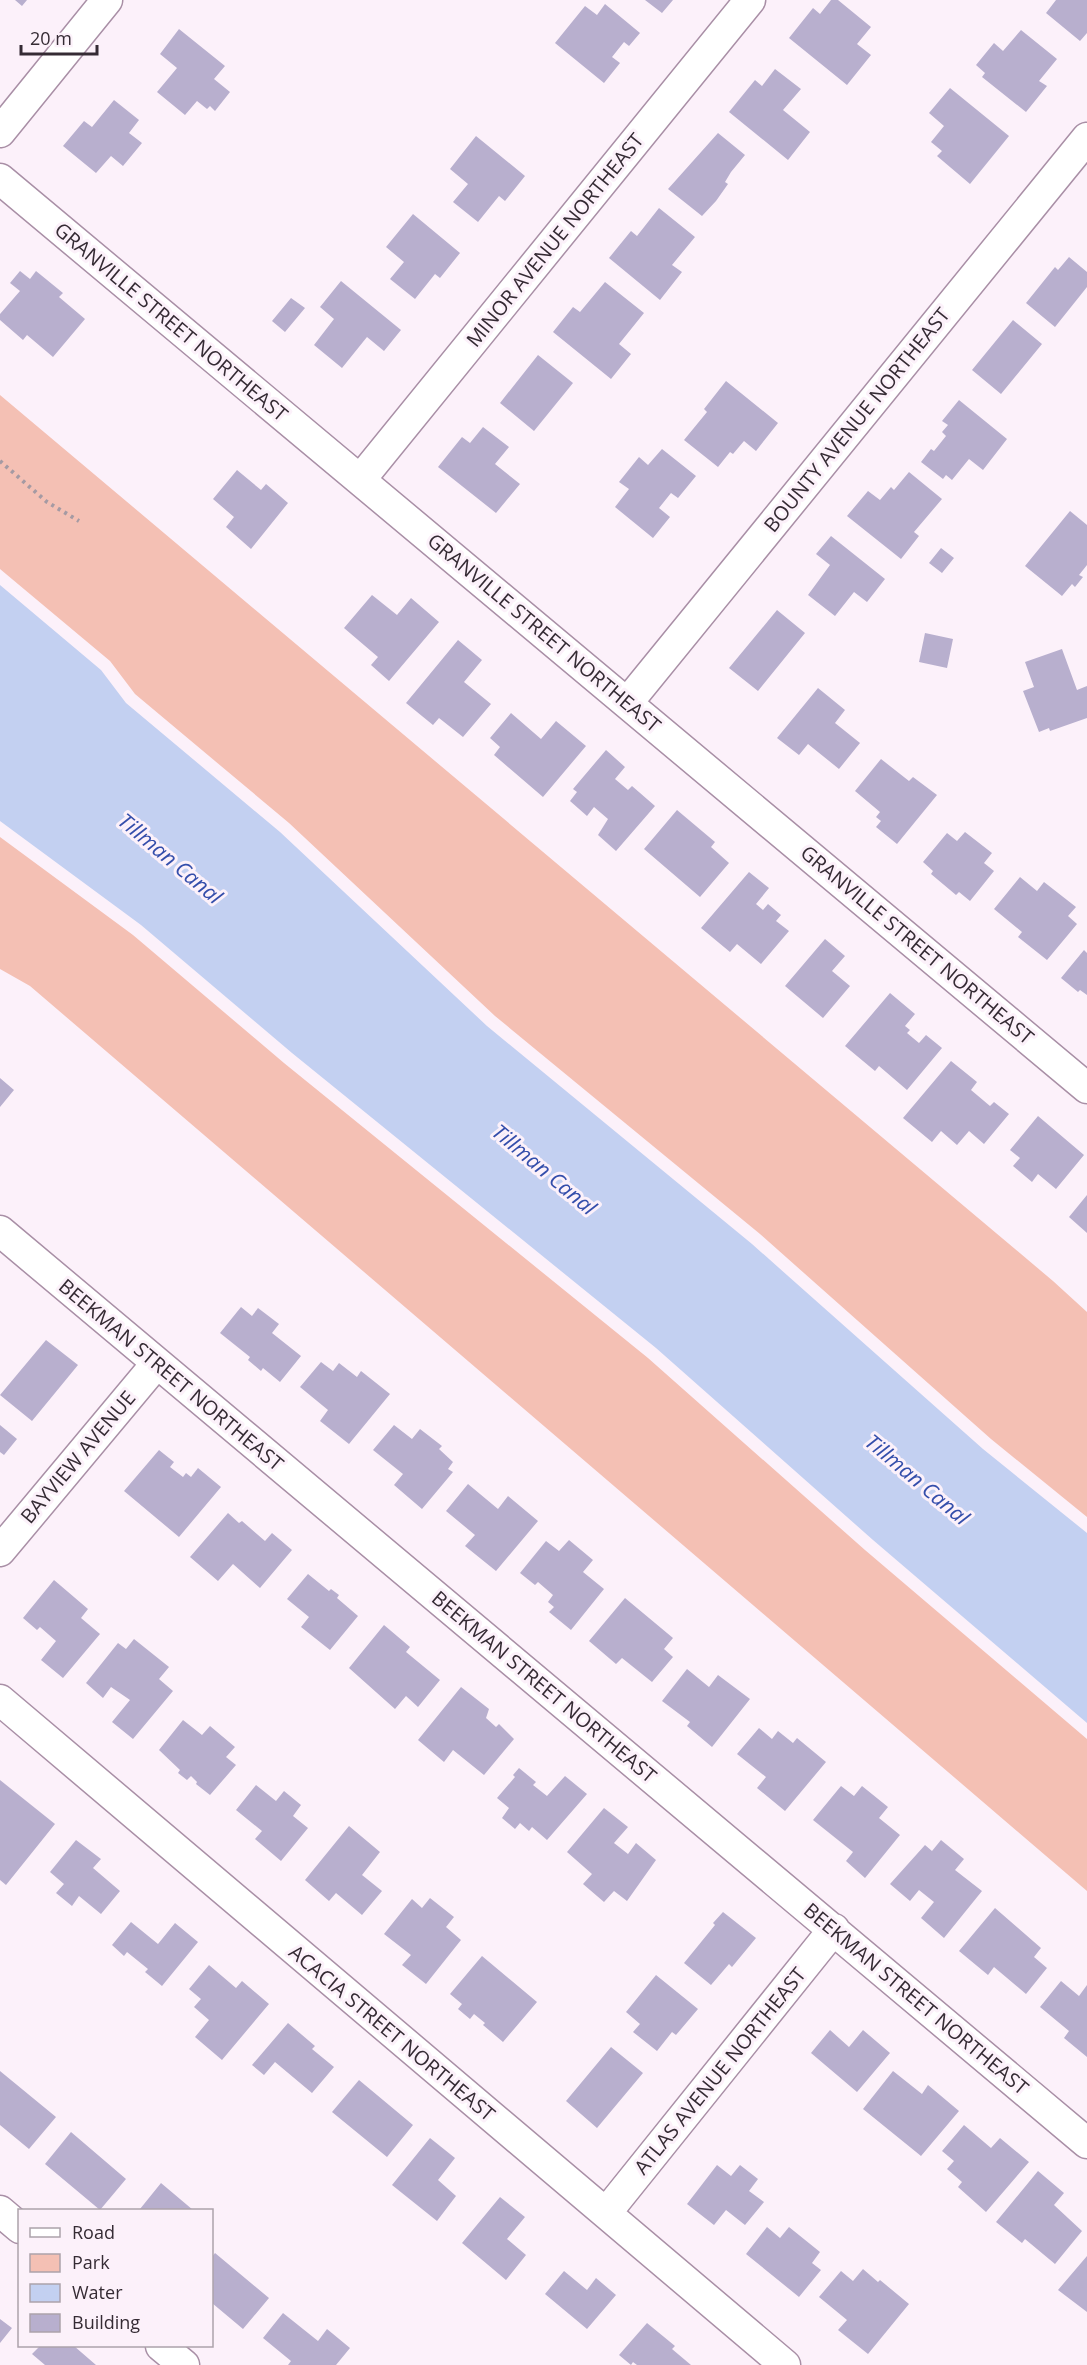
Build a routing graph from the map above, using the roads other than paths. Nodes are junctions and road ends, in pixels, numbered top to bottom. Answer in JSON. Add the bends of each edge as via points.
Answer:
{"nodes":[{"id":1,"x":107,"y":0,"type":"edge"},
{"id":2,"x":750,"y":0,"type":"edge"},
{"id":3,"x":0,"y":132,"type":"edge"},
{"id":4,"x":1087,"y":138,"type":"edge"},
{"id":5,"x":0,"y":179,"type":"edge"},
{"id":6,"x":360,"y":480,"type":"junction"},
{"id":7,"x":628,"y":702,"type":"junction"},
{"id":8,"x":1087,"y":1088,"type":"edge"},
{"id":9,"x":0,"y":1231,"type":"edge"},
{"id":10,"x":157,"y":1364,"type":"junction"},
{"id":11,"x":0,"y":1551,"type":"edge"},
{"id":12,"x":0,"y":1700,"type":"edge"},
{"id":13,"x":834,"y":1929,"type":"junction"},
{"id":14,"x":1087,"y":2143,"type":"edge"},
{"id":15,"x":0,"y":2211,"type":"edge"},
{"id":16,"x":606,"y":2213,"type":"junction"},
{"id":17,"x":18,"y":2226,"type":"edge"},
{"id":18,"x":162,"y":2347,"type":"edge"},
{"id":19,"x":184,"y":2365,"type":"edge"},
{"id":20,"x":785,"y":2365,"type":"edge"}],
"edges":[{"from":1,"to":3,"type":"street"},
{"from":2,"to":6,"type":"street","name":"MINOR AVENUE NORTHEAST"},
{"from":4,"to":7,"type":"street","name":"BOUNTY AVENUE NORTHEAST"},
{"from":5,"to":6,"type":"street","name":"GRANVILLE STREET NORTHEAST"},
{"from":6,"to":7,"type":"street","name":"GRANVILLE STREET NORTHEAST"},
{"from":7,"to":8,"type":"street","name":"GRANVILLE STREET NORTHEAST"},
{"from":9,"to":10,"type":"street","name":"BEEKMAN STREET NORTHEAST"},
{"from":10,"to":11,"type":"street","name":"BAYVIEW AVENUE"},
{"from":10,"to":13,"type":"street","name":"BEEKMAN STREET NORTHEAST"},
{"from":12,"to":16,"type":"street","name":"ACACIA STREET NORTHEAST"},
{"from":13,"to":14,"type":"street","name":"BEEKMAN STREET NORTHEAST"},
{"from":13,"to":16,"type":"street","name":"ATLAS AVENUE NORTHEAST"},
{"from":15,"to":17,"type":"street"},
{"from":16,"to":20,"type":"street","name":"ACACIA STREET NORTHEAST"},
{"from":18,"to":19,"type":"street"}]}
